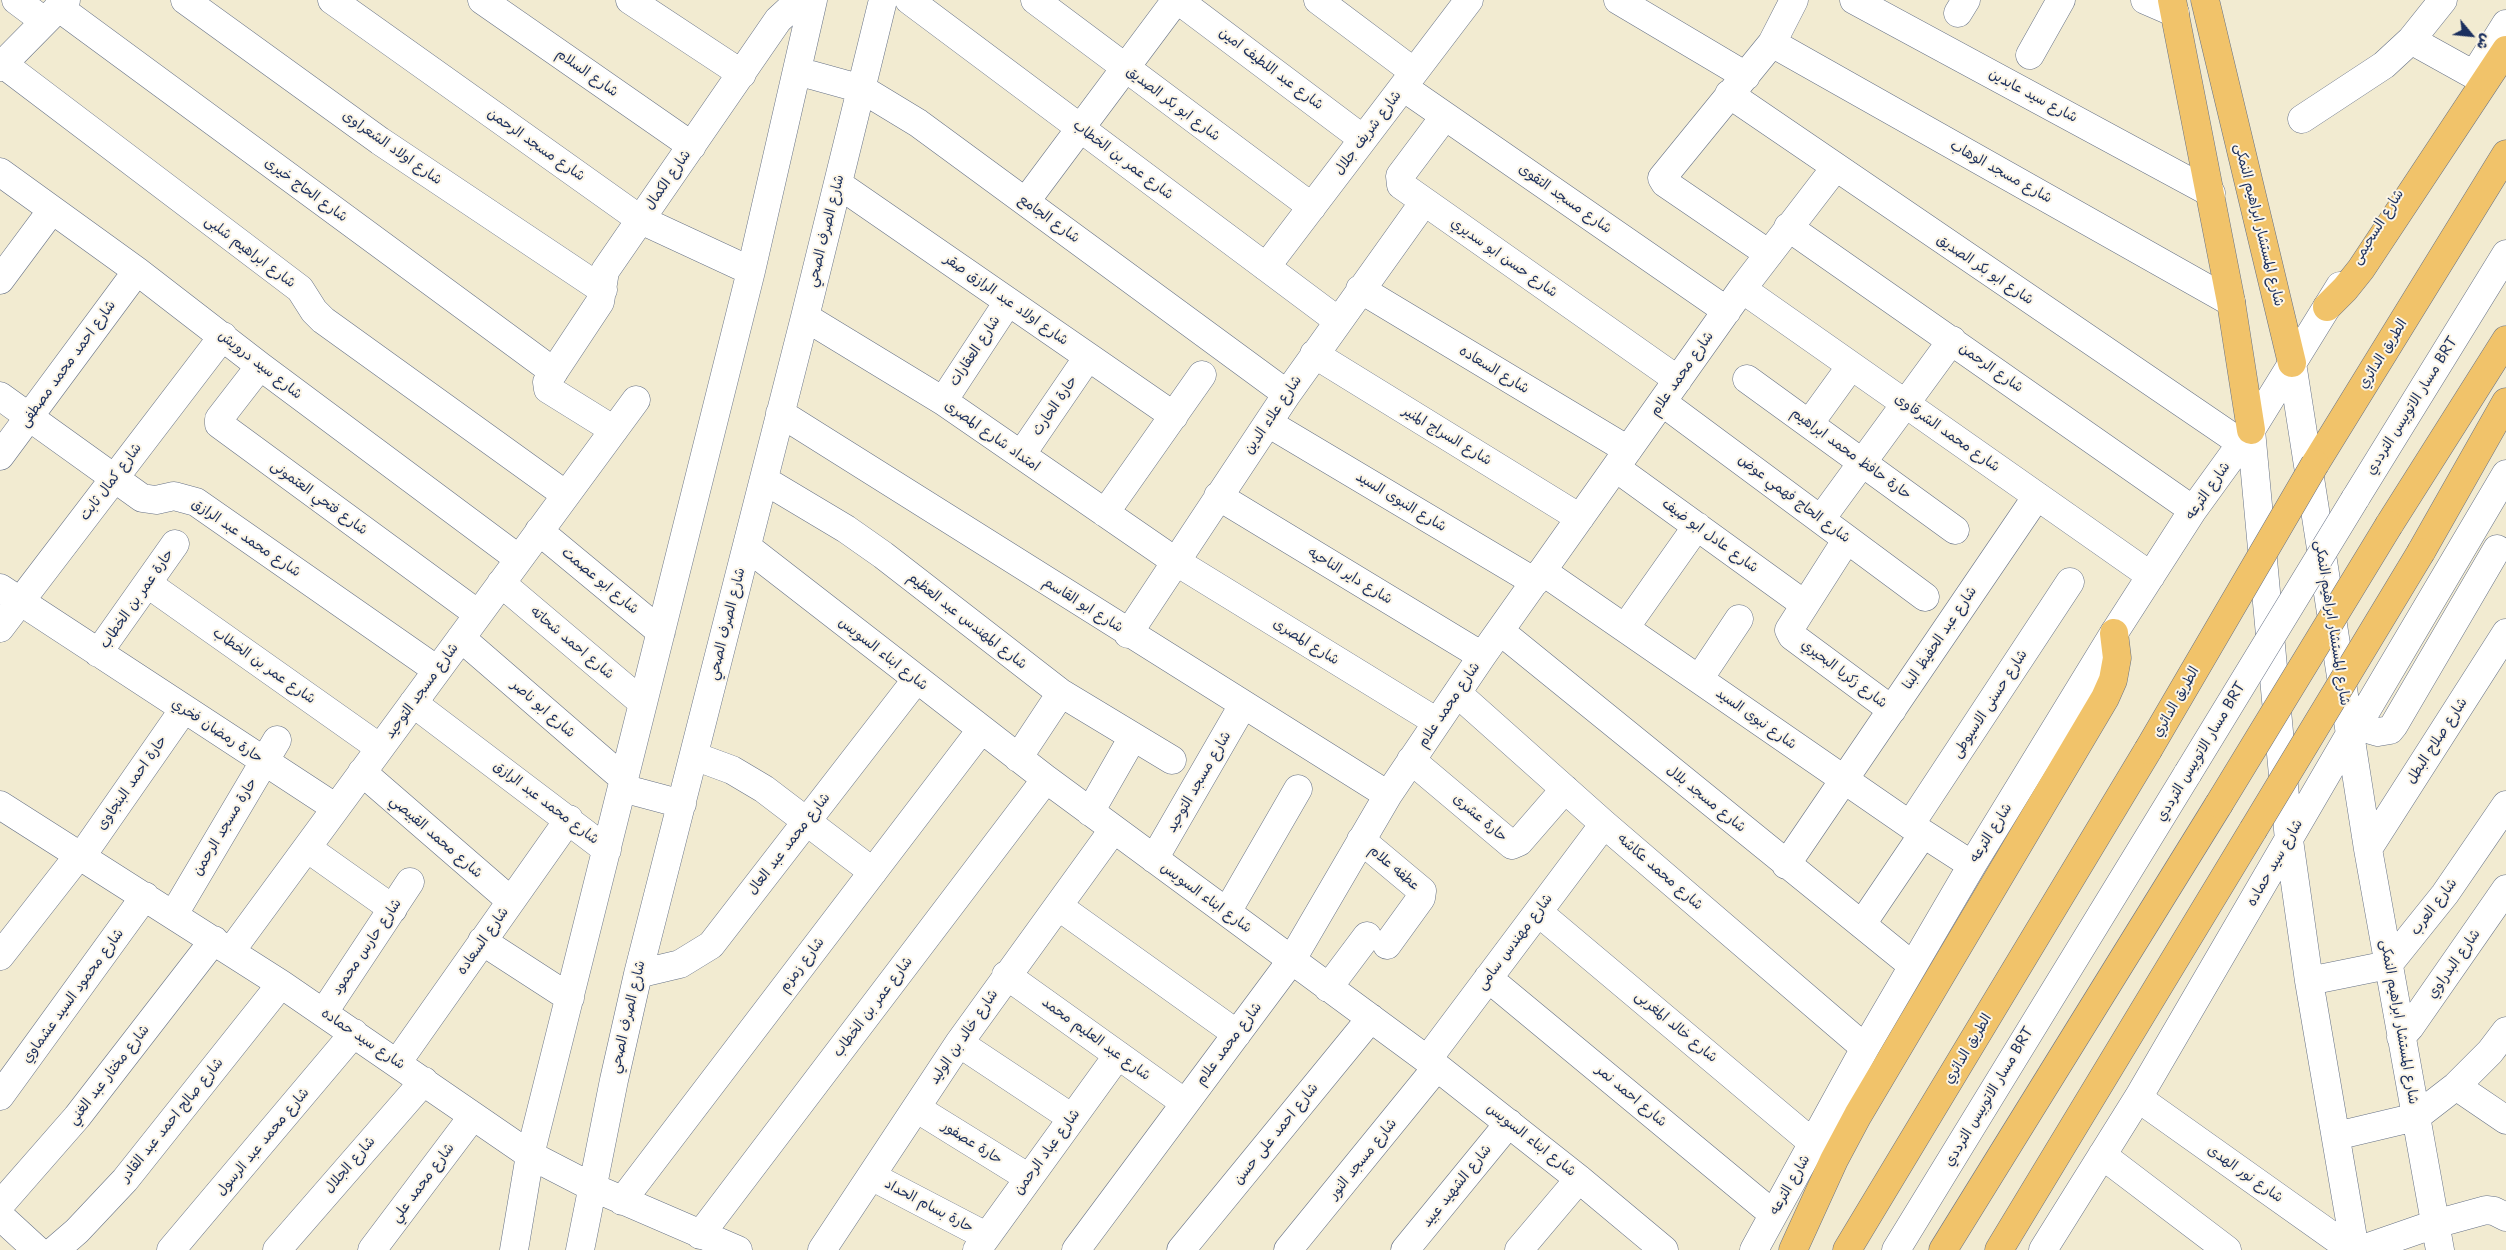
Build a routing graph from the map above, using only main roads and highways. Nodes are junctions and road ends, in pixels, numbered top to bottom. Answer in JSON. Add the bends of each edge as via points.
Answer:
{"nodes":[{"id":1,"x":2206,"y":4,"type":"edge"},
{"id":2,"x":2173,"y":7,"type":"edge"},
{"id":3,"x":2506,"y":50,"type":"edge"},
{"id":4,"x":2506,"y":154,"type":"edge"},
{"id":5,"x":2327,"y":307,"type":"road end"},
{"id":6,"x":2506,"y":340,"type":"edge"},
{"id":7,"x":2292,"y":363,"type":"road end"},
{"id":8,"x":2506,"y":402,"type":"edge"},
{"id":9,"x":2246,"y":437,"type":"road end"},
{"id":10,"x":2114,"y":633,"type":"road end"},
{"id":11,"x":1793,"y":1250,"type":"edge"},
{"id":12,"x":1847,"y":1250,"type":"edge"},
{"id":13,"x":1943,"y":1250,"type":"edge"},
{"id":14,"x":1999,"y":1250,"type":"edge"}],
"edges":[{"from":1,"to":2,"type":"main road"},
{"from":1,"to":7,"type":"main road","name":"شارع المستشار ابراهيم النمكى"},
{"from":2,"to":9,"type":"main road","via":[[2231,302]]},
{"from":3,"to":5,"type":"main road","via":[[2361,269]]},
{"from":4,"to":12,"type":"main road","name":"الطريق الدائري","bridge":true,"via":[[2315,464],[2148,750]]},
{"from":6,"to":13,"type":"main road","bridge":true,"via":[[2388,525]]},
{"from":8,"to":14,"type":"main road","bridge":true,"via":[[2421,552]]},
{"from":10,"to":11,"type":"main road","via":[[2117,658],[2105,698],[1858,1115]]}]}
